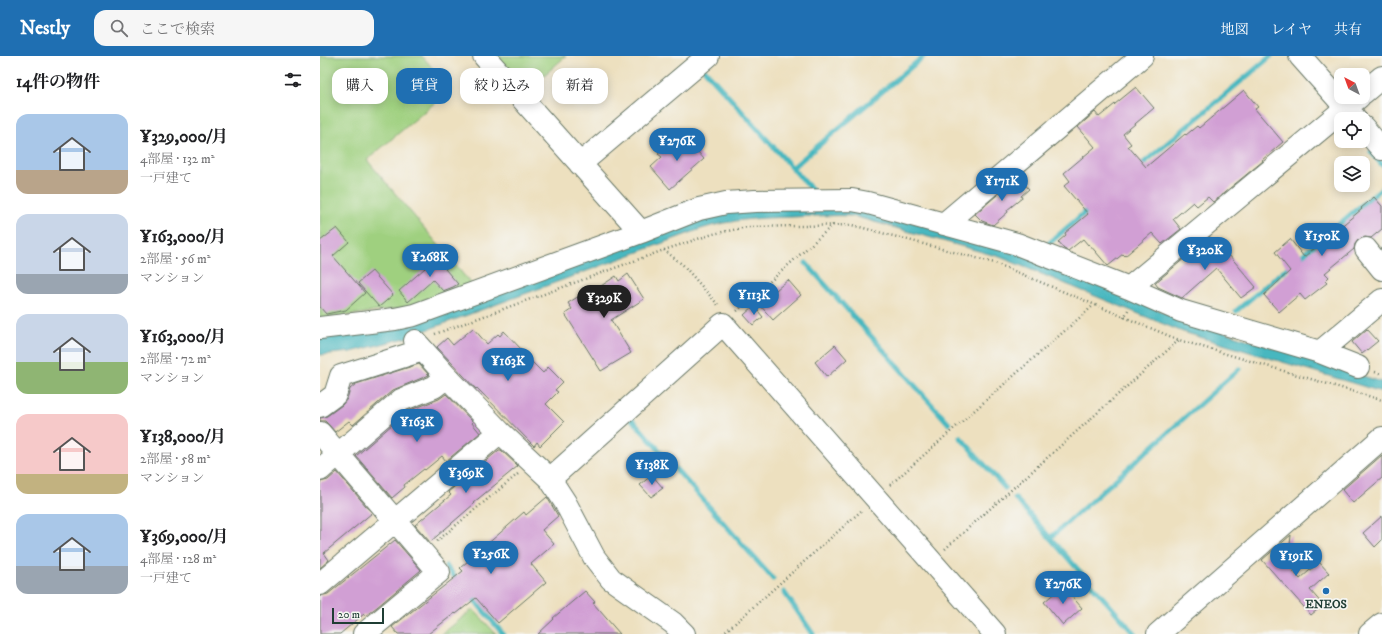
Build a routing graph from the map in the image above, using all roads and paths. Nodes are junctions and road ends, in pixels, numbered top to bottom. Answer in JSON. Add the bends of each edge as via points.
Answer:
{"nodes":[{"id":1,"x":484,"y":56,"type":"edge"},
{"id":2,"x":708,"y":56,"type":"edge"},
{"id":3,"x":1142,"y":56,"type":"edge"},
{"id":4,"x":1300,"y":56,"type":"edge"},
{"id":5,"x":1382,"y":77,"type":"edge"},
{"id":6,"x":1370,"y":88,"type":"edge"},
{"id":7,"x":1354,"y":108,"type":"edge"},
{"id":8,"x":1370,"y":135,"type":"edge"},
{"id":9,"x":1382,"y":148,"type":"edge"},
{"id":10,"x":580,"y":164,"type":"junction"},
{"id":11,"x":944,"y":224,"type":"junction"},
{"id":12,"x":833,"y":225,"type":"junction"},
{"id":13,"x":641,"y":232,"type":"junction"},
{"id":14,"x":664,"y":250,"type":"junction"},
{"id":15,"x":1366,"y":250,"type":"dead end"},
{"id":16,"x":1382,"y":269,"type":"edge"},
{"id":17,"x":1129,"y":288,"type":"junction"},
{"id":18,"x":1382,"y":300,"type":"edge"},
{"id":19,"x":1094,"y":305,"type":"junction"},
{"id":20,"x":1127,"y":312,"type":"dead end"},
{"id":21,"x":1124,"y":318,"type":"junction"},
{"id":22,"x":726,"y":321,"type":"junction"},
{"id":23,"x":320,"y":328,"type":"edge"},
{"id":24,"x":1179,"y":340,"type":"junction"},
{"id":25,"x":419,"y":346,"type":"junction"},
{"id":26,"x":1320,"y":352,"type":"junction"},
{"id":27,"x":1358,"y":367,"type":"dead end"},
{"id":28,"x":447,"y":377,"type":"junction"},
{"id":29,"x":1382,"y":400,"type":"edge"},
{"id":30,"x":320,"y":406,"type":"edge"},
{"id":31,"x":500,"y":432,"type":"junction"},
{"id":32,"x":320,"y":433,"type":"edge"},
{"id":33,"x":1382,"y":438,"type":"edge"},
{"id":34,"x":338,"y":454,"type":"junction"},
{"id":35,"x":532,"y":462,"type":"junction"},
{"id":36,"x":320,"y":470,"type":"edge"},
{"id":37,"x":550,"y":479,"type":"junction"},
{"id":38,"x":876,"y":498,"type":"junction"},
{"id":39,"x":395,"y":521,"type":"junction"},
{"id":40,"x":423,"y":553,"type":"junction"},
{"id":41,"x":931,"y":562,"type":"junction"},
{"id":42,"x":320,"y":584,"type":"edge"},
{"id":43,"x":1382,"y":624,"type":"edge"},
{"id":44,"x":364,"y":634,"type":"edge"},
{"id":45,"x":684,"y":634,"type":"edge"},
{"id":46,"x":723,"y":634,"type":"edge"},
{"id":47,"x":995,"y":634,"type":"edge"},
{"id":48,"x":1158,"y":634,"type":"edge"},
{"id":49,"x":1370,"y":634,"type":"edge"}],
"edges":[{"from":1,"to":10,"type":"street"},
{"from":2,"to":10,"type":"street"},
{"from":3,"to":11,"type":"street"},
{"from":4,"to":7,"type":"street"},
{"from":5,"to":6,"type":"street"},
{"from":7,"to":17,"type":"street"},
{"from":8,"to":9,"type":"street"},
{"from":10,"to":13,"type":"street"},
{"from":11,"to":13,"type":"street","via":[[852,200],[755,201],[699,209]]},
{"from":11,"to":17,"type":"street","via":[[1017,244]]},
{"from":12,"to":14,"type":"path","via":[[747,227],[713,234]]},
{"from":12,"to":19,"type":"path","via":[[852,225],[995,263]]},
{"from":12,"to":22,"type":"path"},
{"from":13,"to":23,"type":"street","via":[[414,315]]},
{"from":14,"to":22,"type":"path","via":[[683,265]]},
{"from":14,"to":25,"type":"path"},
{"from":15,"to":16,"type":"street"},
{"from":17,"to":26,"type":"street","via":[[1181,311]]},
{"from":18,"to":26,"type":"street"},
{"from":19,"to":21,"type":"path"},
{"from":19,"to":38,"type":"path"},
{"from":20,"to":21,"type":"path"},
{"from":21,"to":24,"type":"path"},
{"from":22,"to":37,"type":"street"},
{"from":22,"to":38,"type":"street"},
{"from":24,"to":29,"type":"path"},
{"from":24,"to":41,"type":"path"},
{"from":25,"to":28,"type":"street"},
{"from":25,"to":30,"type":"street","via":[[341,376],[335,395]]},
{"from":26,"to":27,"type":"street"},
{"from":28,"to":31,"type":"street"},
{"from":28,"to":34,"type":"street","via":[[434,387],[401,400]]},
{"from":31,"to":35,"type":"street"},
{"from":31,"to":39,"type":"street"},
{"from":32,"to":34,"type":"street"},
{"from":33,"to":48,"type":"street"},
{"from":34,"to":36,"type":"street"},
{"from":34,"to":39,"type":"street"},
{"from":35,"to":37,"type":"street"},
{"from":35,"to":40,"type":"path"},
{"from":37,"to":45,"type":"street","via":[[594,558],[611,580],[673,623]]},
{"from":38,"to":41,"type":"street"},
{"from":38,"to":46,"type":"path"},
{"from":39,"to":40,"type":"street"},
{"from":39,"to":42,"type":"street"},
{"from":40,"to":44,"type":"street","via":[[439,572]]},
{"from":41,"to":47,"type":"street"},
{"from":43,"to":49,"type":"street"}]}
